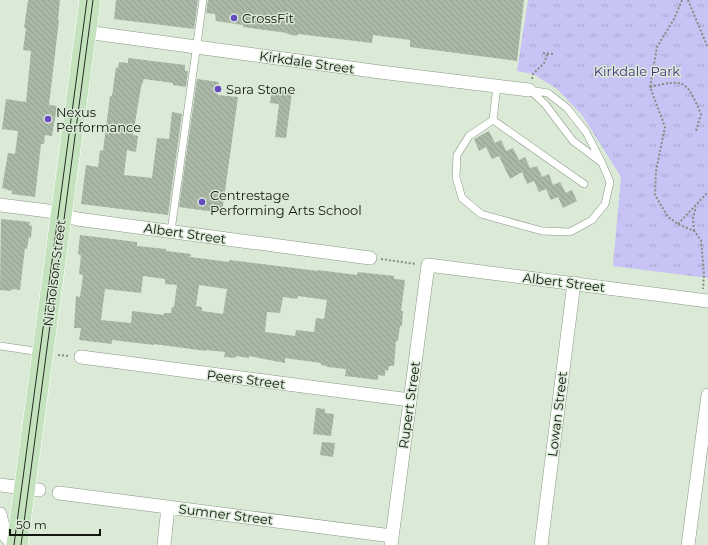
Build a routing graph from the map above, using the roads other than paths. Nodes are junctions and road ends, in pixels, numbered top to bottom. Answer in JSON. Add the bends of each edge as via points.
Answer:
{"nodes":[{"id":1,"x":90,"y":0,"type":"edge"},
{"id":2,"x":202,"y":0,"type":"edge"},
{"id":3,"x":86,"y":32,"type":"junction"},
{"id":4,"x":196,"y":47,"type":"junction"},
{"id":5,"x":497,"y":86,"type":"junction"},
{"id":6,"x":530,"y":90,"type":"junction"},
{"id":7,"x":492,"y":120,"type":"junction"},
{"id":8,"x":602,"y":163,"type":"junction"},
{"id":9,"x":584,"y":184,"type":"dead end"},
{"id":10,"x":0,"y":205,"type":"edge"},
{"id":11,"x":61,"y":215,"type":"junction"},
{"id":12,"x":171,"y":231,"type":"junction"},
{"id":13,"x":370,"y":258,"type":"road end"},
{"id":14,"x":428,"y":265,"type":"joint"},
{"id":15,"x":574,"y":283,"type":"junction"},
{"id":16,"x":704,"y":300,"type":"edge"},
{"id":17,"x":0,"y":346,"type":"edge"},
{"id":18,"x":43,"y":353,"type":"junction"},
{"id":19,"x":81,"y":357,"type":"road end"},
{"id":20,"x":708,"y":395,"type":"edge"},
{"id":21,"x":410,"y":400,"type":"junction"},
{"id":22,"x":0,"y":485,"type":"edge"},
{"id":23,"x":32,"y":489,"type":"junction"},
{"id":24,"x":59,"y":493,"type":"dead end"},
{"id":25,"x":168,"y":507,"type":"junction"},
{"id":26,"x":0,"y":514,"type":"edge"},
{"id":27,"x":391,"y":540,"type":"edge"},
{"id":28,"x":13,"y":545,"type":"edge"},
{"id":29,"x":17,"y":545,"type":"edge"},
{"id":30,"x":164,"y":545,"type":"edge"},
{"id":31,"x":541,"y":545,"type":"edge"},
{"id":32,"x":688,"y":545,"type":"edge"}],
"edges":[{"from":1,"to":3,"type":"main road","name":"Nicholson Street"},
{"from":2,"to":4,"type":"lane"},
{"from":3,"to":4,"type":"street","name":"Kirkdale Street"},
{"from":3,"to":11,"type":"main road","name":"Nicholson Street"},
{"from":4,"to":5,"type":"street","name":"Kirkdale Street"},
{"from":4,"to":12,"type":"lane"},
{"from":5,"to":6,"type":"street","name":"Kirkdale Street"},
{"from":5,"to":7,"type":"lane"},
{"from":6,"to":8,"type":"lane","via":[[545,104],[573,141]]},
{"from":6,"to":8,"type":"lane","via":[[548,93],[567,108],[586,132]]},
{"from":7,"to":8,"type":"lane","via":[[469,136],[457,154],[456,177],[462,198],[481,214],[542,231],[570,232],[592,220],[605,204],[610,182]]},
{"from":7,"to":9,"type":"lane"},
{"from":10,"to":11,"type":"street","name":"Albert Street"},
{"from":11,"to":12,"type":"street","name":"Albert Street"},
{"from":11,"to":18,"type":"main road","name":"Nicholson Street"},
{"from":12,"to":13,"type":"street","name":"Albert Street"},
{"from":14,"to":15,"type":"street","name":"Albert Street"},
{"from":14,"to":21,"type":"street","name":"Rupert Street"},
{"from":15,"to":16,"type":"street","name":"Albert Street"},
{"from":15,"to":31,"type":"street","name":"Lowan Street"},
{"from":17,"to":18,"type":"lane"},
{"from":18,"to":23,"type":"main road","name":"Nicholson Street"},
{"from":19,"to":21,"type":"street","name":"Peers Street"},
{"from":20,"to":32,"type":"street"},
{"from":21,"to":27,"type":"street","name":"Rupert Street"},
{"from":22,"to":23,"type":"street"},
{"from":23,"to":29,"type":"main road","name":"Nicholson Street"},
{"from":24,"to":25,"type":"street","name":"Sumner Street"},
{"from":25,"to":27,"type":"street","name":"Sumner Street"},
{"from":25,"to":30,"type":"street"},
{"from":26,"to":28,"type":"street","via":[[5,534]]}]}
